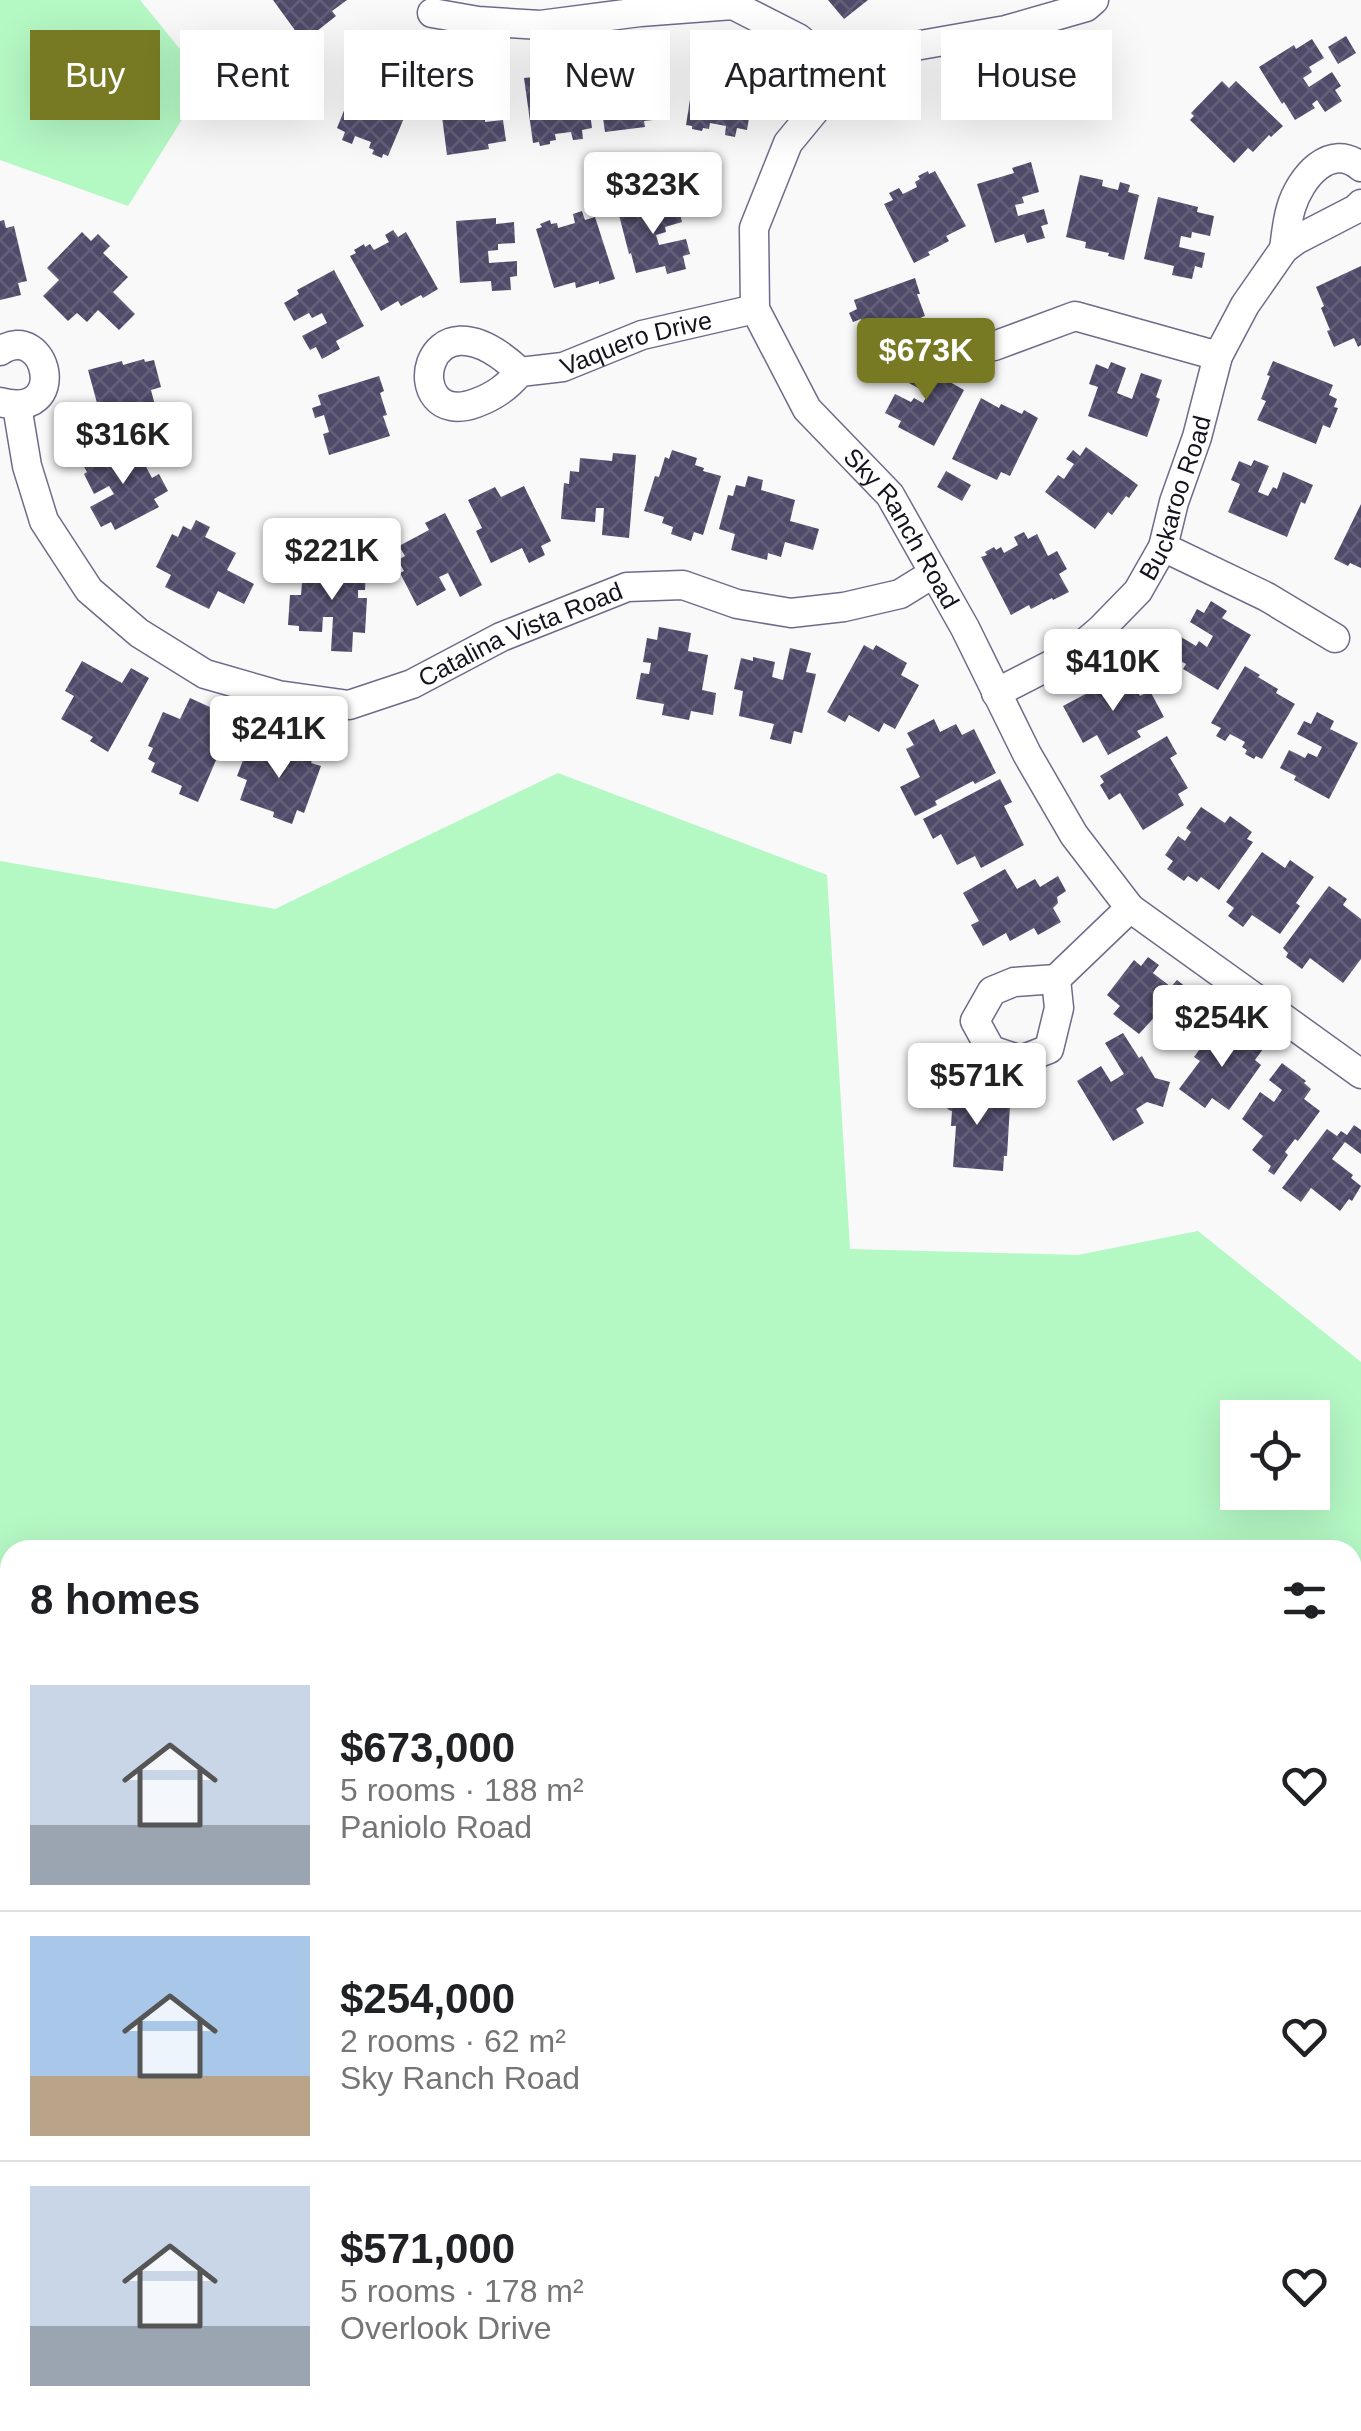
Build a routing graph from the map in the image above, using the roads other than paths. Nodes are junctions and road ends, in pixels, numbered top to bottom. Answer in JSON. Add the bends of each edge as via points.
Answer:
{"nodes":[{"id":1,"x":1094,"y":0,"type":"edge"},
{"id":2,"x":734,"y":3,"type":"edge"},
{"id":3,"x":432,"y":13,"type":"dead end"},
{"id":4,"x":783,"y":30,"type":"edge"},
{"id":5,"x":921,"y":45,"type":"edge"},
{"id":6,"x":807,"y":120,"type":"edge"},
{"id":7,"x":1361,"y":167,"type":"edge"},
{"id":8,"x":1361,"y":204,"type":"edge"},
{"id":9,"x":1284,"y":248,"type":"junction"},
{"id":10,"x":755,"y":309,"type":"junction"},
{"id":11,"x":994,"y":346,"type":"dead end"},
{"id":12,"x":0,"y":351,"type":"edge"},
{"id":13,"x":1218,"y":356,"type":"junction"},
{"id":14,"x":520,"y":372,"type":"dead end"},
{"id":15,"x":9,"y":404,"type":"edge"},
{"id":16,"x":1163,"y":547,"type":"junction"},
{"id":17,"x":934,"y":573,"type":"junction"},
{"id":18,"x":1335,"y":638,"type":"dead end"},
{"id":19,"x":996,"y":693,"type":"junction"},
{"id":20,"x":1130,"y":908,"type":"junction"},
{"id":21,"x":1056,"y":979,"type":"dead end"},
{"id":22,"x":1361,"y":1074,"type":"edge"}],
"edges":[{"from":1,"to":5,"type":"street","name":"Sky Ranch Road","via":[[1006,30]]},
{"from":2,"to":3,"type":"street","via":[[540,26]]},
{"from":2,"to":4,"type":"street"},
{"from":6,"to":10,"type":"street","name":"Sky Ranch Road","via":[[788,143],[754,228]]},
{"from":7,"to":9,"type":"street","name":"Buckaroo Road","via":[[1340,157],[1311,172],[1292,206]]},
{"from":8,"to":9,"type":"street","name":"Buckaroo Road"},
{"from":9,"to":13,"type":"street","name":"Buckaroo Road"},
{"from":10,"to":14,"type":"street","name":"Vaquero Drive","via":[[642,335],[563,368]]},
{"from":10,"to":17,"type":"street","name":"Sky Ranch Road","via":[[806,410],[890,495]]},
{"from":11,"to":13,"type":"street","via":[[1075,316]]},
{"from":12,"to":15,"type":"street","name":"Catalina Vista Road","via":[[28,347],[43,361],[46,381],[36,399]]},
{"from":13,"to":16,"type":"street","name":"Buckaroo Road"},
{"from":15,"to":17,"type":"street","name":"Catalina Vista Road","via":[[44,522],[88,590],[138,633],[205,674],[278,696],[349,705],[412,684],[501,637],[626,586],[683,585],[791,613],[900,594]]},
{"from":16,"to":18,"type":"street","via":[[1267,596]]},
{"from":16,"to":19,"type":"street","name":"Buckaroo Road","via":[[1138,591],[1100,630],[1072,654]]},
{"from":17,"to":19,"type":"street","name":"Sky Ranch Road"},
{"from":19,"to":20,"type":"street","name":"Sky Ranch Road","via":[[1074,834]]},
{"from":20,"to":21,"type":"street"},
{"from":20,"to":22,"type":"street","name":"Sky Ranch Road"}]}
